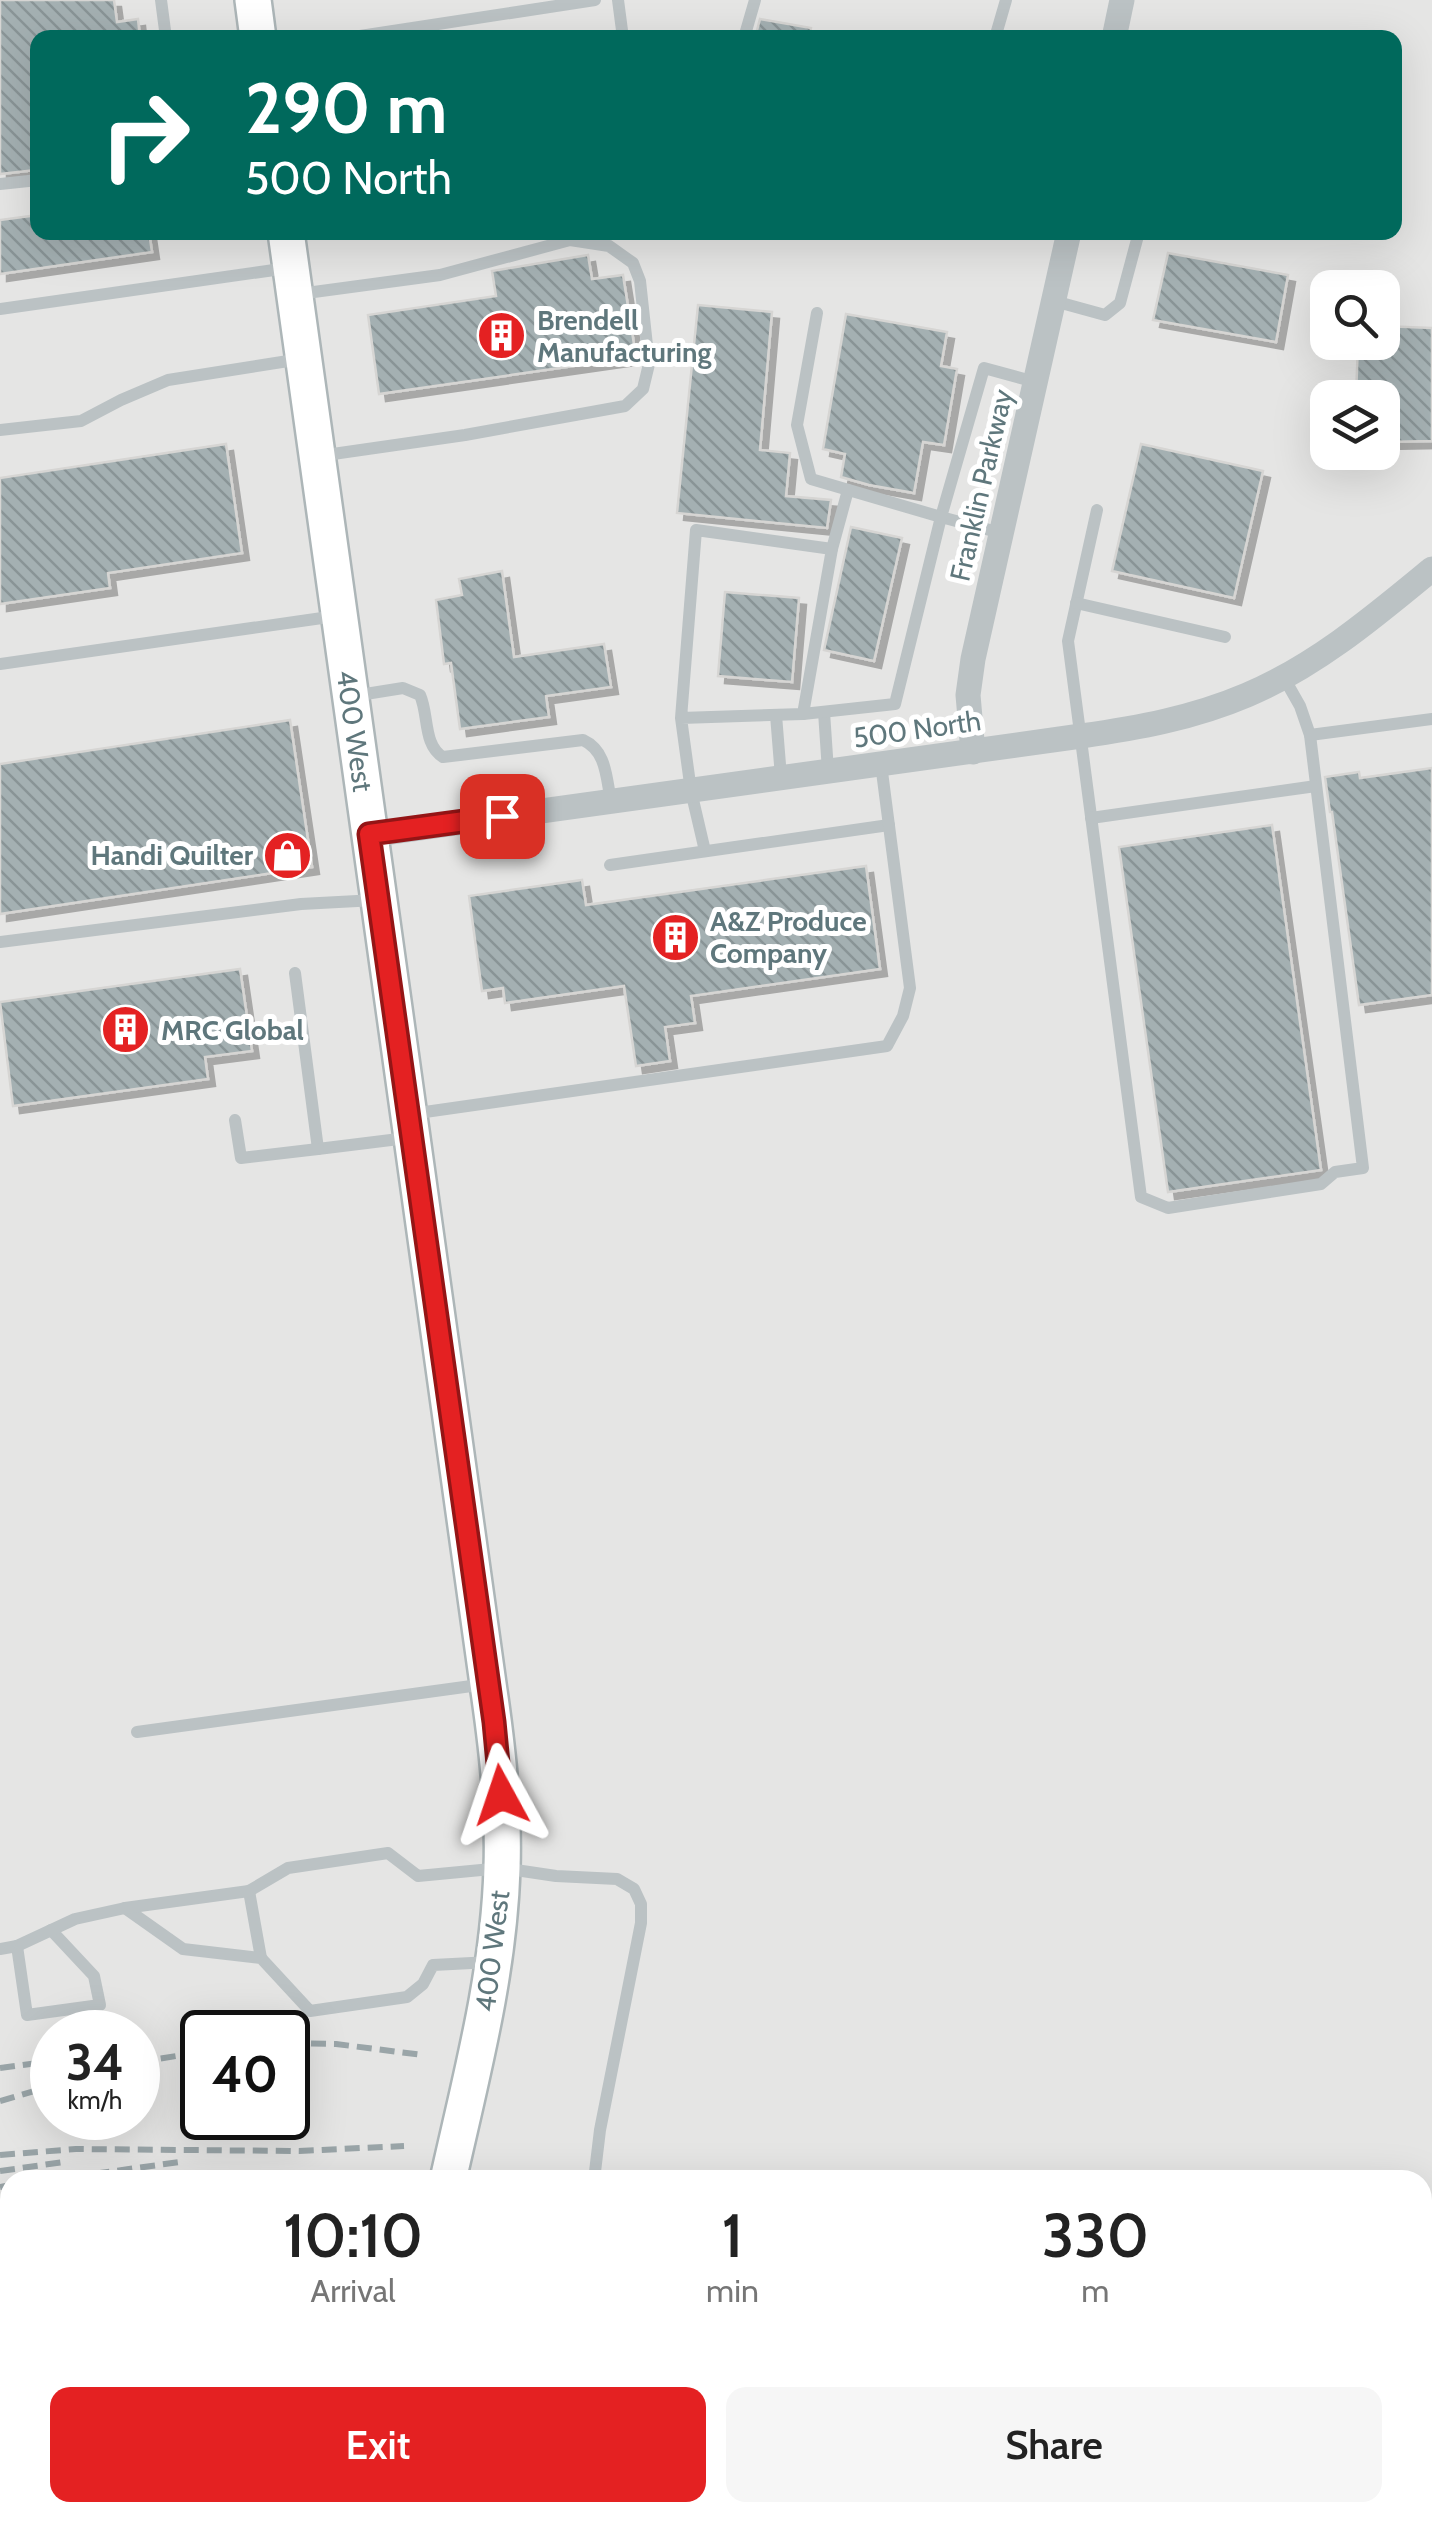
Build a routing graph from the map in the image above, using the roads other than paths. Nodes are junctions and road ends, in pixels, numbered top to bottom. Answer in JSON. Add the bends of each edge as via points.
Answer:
{"nodes":[{"id":1,"x":161,"y":0,"type":"edge"},
{"id":2,"x":253,"y":0,"type":"edge"},
{"id":3,"x":595,"y":0,"type":"edge"},
{"id":4,"x":618,"y":0,"type":"edge"},
{"id":5,"x":755,"y":0,"type":"edge"},
{"id":6,"x":1006,"y":0,"type":"edge"},
{"id":7,"x":1122,"y":0,"type":"edge"},
{"id":8,"x":165,"y":30,"type":"edge"},
{"id":9,"x":257,"y":30,"type":"edge"},
{"id":10,"x":399,"y":30,"type":"edge"},
{"id":11,"x":622,"y":30,"type":"edge"},
{"id":12,"x":746,"y":30,"type":"edge"},
{"id":13,"x":997,"y":30,"type":"edge"},
{"id":14,"x":1116,"y":30,"type":"edge"},
{"id":15,"x":30,"y":181,"type":"edge"},
{"id":16,"x":0,"y":184,"type":"edge"},
{"id":17,"x":1068,"y":240,"type":"edge"},
{"id":18,"x":1137,"y":240,"type":"edge"},
{"id":19,"x":289,"y":252,"type":"edge"},
{"id":20,"x":1054,"y":301,"type":"junction"},
{"id":21,"x":0,"y":308,"type":"edge"},
{"id":22,"x":817,"y":313,"type":"dead end"},
{"id":23,"x":303,"y":358,"type":"junction"},
{"id":24,"x":1035,"y":382,"type":"junction"},
{"id":25,"x":0,"y":430,"type":"edge"},
{"id":26,"x":317,"y":456,"type":"junction"},
{"id":27,"x":848,"y":490,"type":"junction"},
{"id":28,"x":1098,"y":510,"type":"dead end"},
{"id":29,"x":941,"y":517,"type":"junction"},
{"id":30,"x":1001,"y":533,"type":"junction"},
{"id":31,"x":832,"y":549,"type":"junction"},
{"id":32,"x":1432,"y":569,"type":"edge"},
{"id":33,"x":1076,"y":603,"type":"junction"},
{"id":34,"x":339,"y":616,"type":"junction"},
{"id":35,"x":1225,"y":637,"type":"dead end"},
{"id":36,"x":0,"y":664,"type":"edge"},
{"id":37,"x":1284,"y":676,"type":"junction"},
{"id":38,"x":350,"y":696,"type":"junction"},
{"id":39,"x":824,"y":712,"type":"junction"},
{"id":40,"x":803,"y":714,"type":"junction"},
{"id":41,"x":776,"y":715,"type":"junction"},
{"id":42,"x":681,"y":718,"type":"junction"},
{"id":43,"x":1432,"y":718,"type":"edge"},
{"id":44,"x":1310,"y":735,"type":"junction"},
{"id":45,"x":1082,"y":736,"type":"junction"},
{"id":46,"x":973,"y":752,"type":"junction"},
{"id":47,"x":881,"y":764,"type":"junction"},
{"id":48,"x":828,"y":771,"type":"junction"},
{"id":49,"x":781,"y":777,"type":"junction"},
{"id":50,"x":1316,"y":786,"type":"junction"},
{"id":51,"x":691,"y":791,"type":"junction"},
{"id":52,"x":611,"y":802,"type":"junction"},
{"id":53,"x":1091,"y":818,"type":"junction"},
{"id":54,"x":889,"y":825,"type":"junction"},
{"id":55,"x":369,"y":834,"type":"junction"},
{"id":56,"x":704,"y":851,"type":"junction"},
{"id":57,"x":610,"y":864,"type":"dead end"},
{"id":58,"x":378,"y":900,"type":"junction"},
{"id":59,"x":0,"y":942,"type":"edge"},
{"id":60,"x":295,"y":973,"type":"dead end"},
{"id":61,"x":235,"y":1120,"type":"dead end"},
{"id":62,"x":410,"y":1126,"type":"junction"},
{"id":63,"x":318,"y":1149,"type":"junction"},
{"id":64,"x":488,"y":1684,"type":"junction"},
{"id":65,"x":137,"y":1732,"type":"dead end"},
{"id":66,"x":502,"y":1868,"type":"junction"},
{"id":67,"x":250,"y":1891,"type":"junction"},
{"id":68,"x":126,"y":1908,"type":"junction"},
{"id":69,"x":51,"y":1930,"type":"junction"},
{"id":70,"x":16,"y":1946,"type":"junction"},
{"id":71,"x":0,"y":1949,"type":"edge"},
{"id":72,"x":261,"y":1958,"type":"junction"},
{"id":73,"x":494,"y":1962,"type":"junction"},
{"id":74,"x":450,"y":2170,"type":"edge"},
{"id":75,"x":595,"y":2170,"type":"edge"}],
"edges":[{"from":1,"to":8,"type":"lane"},
{"from":2,"to":9,"type":"street"},
{"from":3,"to":10,"type":"lane"},
{"from":4,"to":11,"type":"lane"},
{"from":5,"to":12,"type":"lane"},
{"from":6,"to":13,"type":"lane"},
{"from":7,"to":14,"type":"street"},
{"from":15,"to":16,"type":"lane"},
{"from":17,"to":20,"type":"street","name":"Franklin Parkway"},
{"from":18,"to":20,"type":"lane","via":[[1120,303],[1105,316]]},
{"from":19,"to":21,"type":"lane"},
{"from":19,"to":23,"type":"street","name":"400 West"},
{"from":19,"to":26,"type":"lane","via":[[440,275],[570,240],[608,246],[633,263],[640,281],[649,364],[643,390],[625,406]]},
{"from":20,"to":24,"type":"street","name":"Franklin Parkway"},
{"from":22,"to":27,"type":"lane","via":[[797,425],[811,480]]},
{"from":23,"to":25,"type":"lane","via":[[168,380],[81,421]]},
{"from":23,"to":26,"type":"street","name":"400 West"},
{"from":24,"to":29,"type":"lane","via":[[984,368]]},
{"from":24,"to":30,"type":"street","name":"Franklin Parkway"},
{"from":26,"to":34,"type":"street","name":"400 West"},
{"from":27,"to":29,"type":"lane"},
{"from":27,"to":31,"type":"lane"},
{"from":28,"to":33,"type":"lane"},
{"from":29,"to":30,"type":"lane"},
{"from":29,"to":39,"type":"lane","via":[[895,704]]},
{"from":30,"to":46,"type":"street","name":"Franklin Parkway","via":[[970,679]]},
{"from":31,"to":40,"type":"lane"},
{"from":31,"to":42,"type":"lane","via":[[696,530]]},
{"from":32,"to":37,"type":"street","name":"500 North"},
{"from":33,"to":35,"type":"lane"},
{"from":33,"to":45,"type":"lane","via":[[1068,640]]},
{"from":34,"to":36,"type":"lane"},
{"from":34,"to":38,"type":"street","name":"400 West"},
{"from":37,"to":44,"type":"lane"},
{"from":37,"to":45,"type":"street","name":"500 North","via":[[1174,720]]},
{"from":38,"to":52,"type":"lane","via":[[403,688],[420,695],[432,748],[443,757],[583,740],[602,756]]},
{"from":38,"to":55,"type":"street","name":"400 West"},
{"from":39,"to":40,"type":"lane"},
{"from":39,"to":48,"type":"lane"},
{"from":40,"to":41,"type":"lane"},
{"from":41,"to":42,"type":"lane"},
{"from":41,"to":49,"type":"lane"},
{"from":42,"to":51,"type":"lane"},
{"from":43,"to":44,"type":"lane"},
{"from":44,"to":50,"type":"lane"},
{"from":45,"to":46,"type":"street","name":"500 North"},
{"from":45,"to":53,"type":"lane"},
{"from":46,"to":47,"type":"street","name":"500 North"},
{"from":47,"to":48,"type":"street","name":"500 North"},
{"from":47,"to":54,"type":"lane"},
{"from":48,"to":49,"type":"street","name":"500 North"},
{"from":49,"to":51,"type":"street","name":"500 North"},
{"from":50,"to":53,"type":"lane"},
{"from":50,"to":53,"type":"lane","via":[[1362,1168],[1335,1172],[1321,1184],[1168,1208],[1141,1196]]},
{"from":51,"to":52,"type":"street","name":"500 North"},
{"from":51,"to":56,"type":"lane"},
{"from":52,"to":55,"type":"street","name":"500 North"},
{"from":54,"to":56,"type":"lane"},
{"from":54,"to":62,"type":"lane","via":[[910,988],[887,1046]]},
{"from":55,"to":58,"type":"street","name":"400 West"},
{"from":56,"to":57,"type":"lane"},
{"from":58,"to":59,"type":"lane"},
{"from":58,"to":62,"type":"street","name":"400 West"},
{"from":60,"to":63,"type":"lane"},
{"from":61,"to":63,"type":"lane","via":[[241,1158]]},
{"from":62,"to":63,"type":"lane"},
{"from":62,"to":64,"type":"street","name":"400 West"},
{"from":64,"to":65,"type":"lane"},
{"from":64,"to":66,"type":"street","name":"400 West"},
{"from":66,"to":67,"type":"lane","via":[[418,1876],[388,1853],[288,1868]]},
{"from":66,"to":73,"type":"street","name":"400 West"},
{"from":66,"to":75,"type":"lane","via":[[617,1880],[634,1889],[641,1904]]},
{"from":67,"to":68,"type":"lane"},
{"from":67,"to":72,"type":"lane"},
{"from":68,"to":69,"type":"lane"},
{"from":68,"to":72,"type":"lane","via":[[183,1949]]},
{"from":69,"to":70,"type":"lane"},
{"from":69,"to":70,"type":"lane","via":[[94,1976],[100,2005],[27,2015]]},
{"from":70,"to":71,"type":"lane"},
{"from":72,"to":73,"type":"lane","via":[[310,2011],[407,1997],[433,1964]]},
{"from":73,"to":74,"type":"street","name":"400 West"}]}
